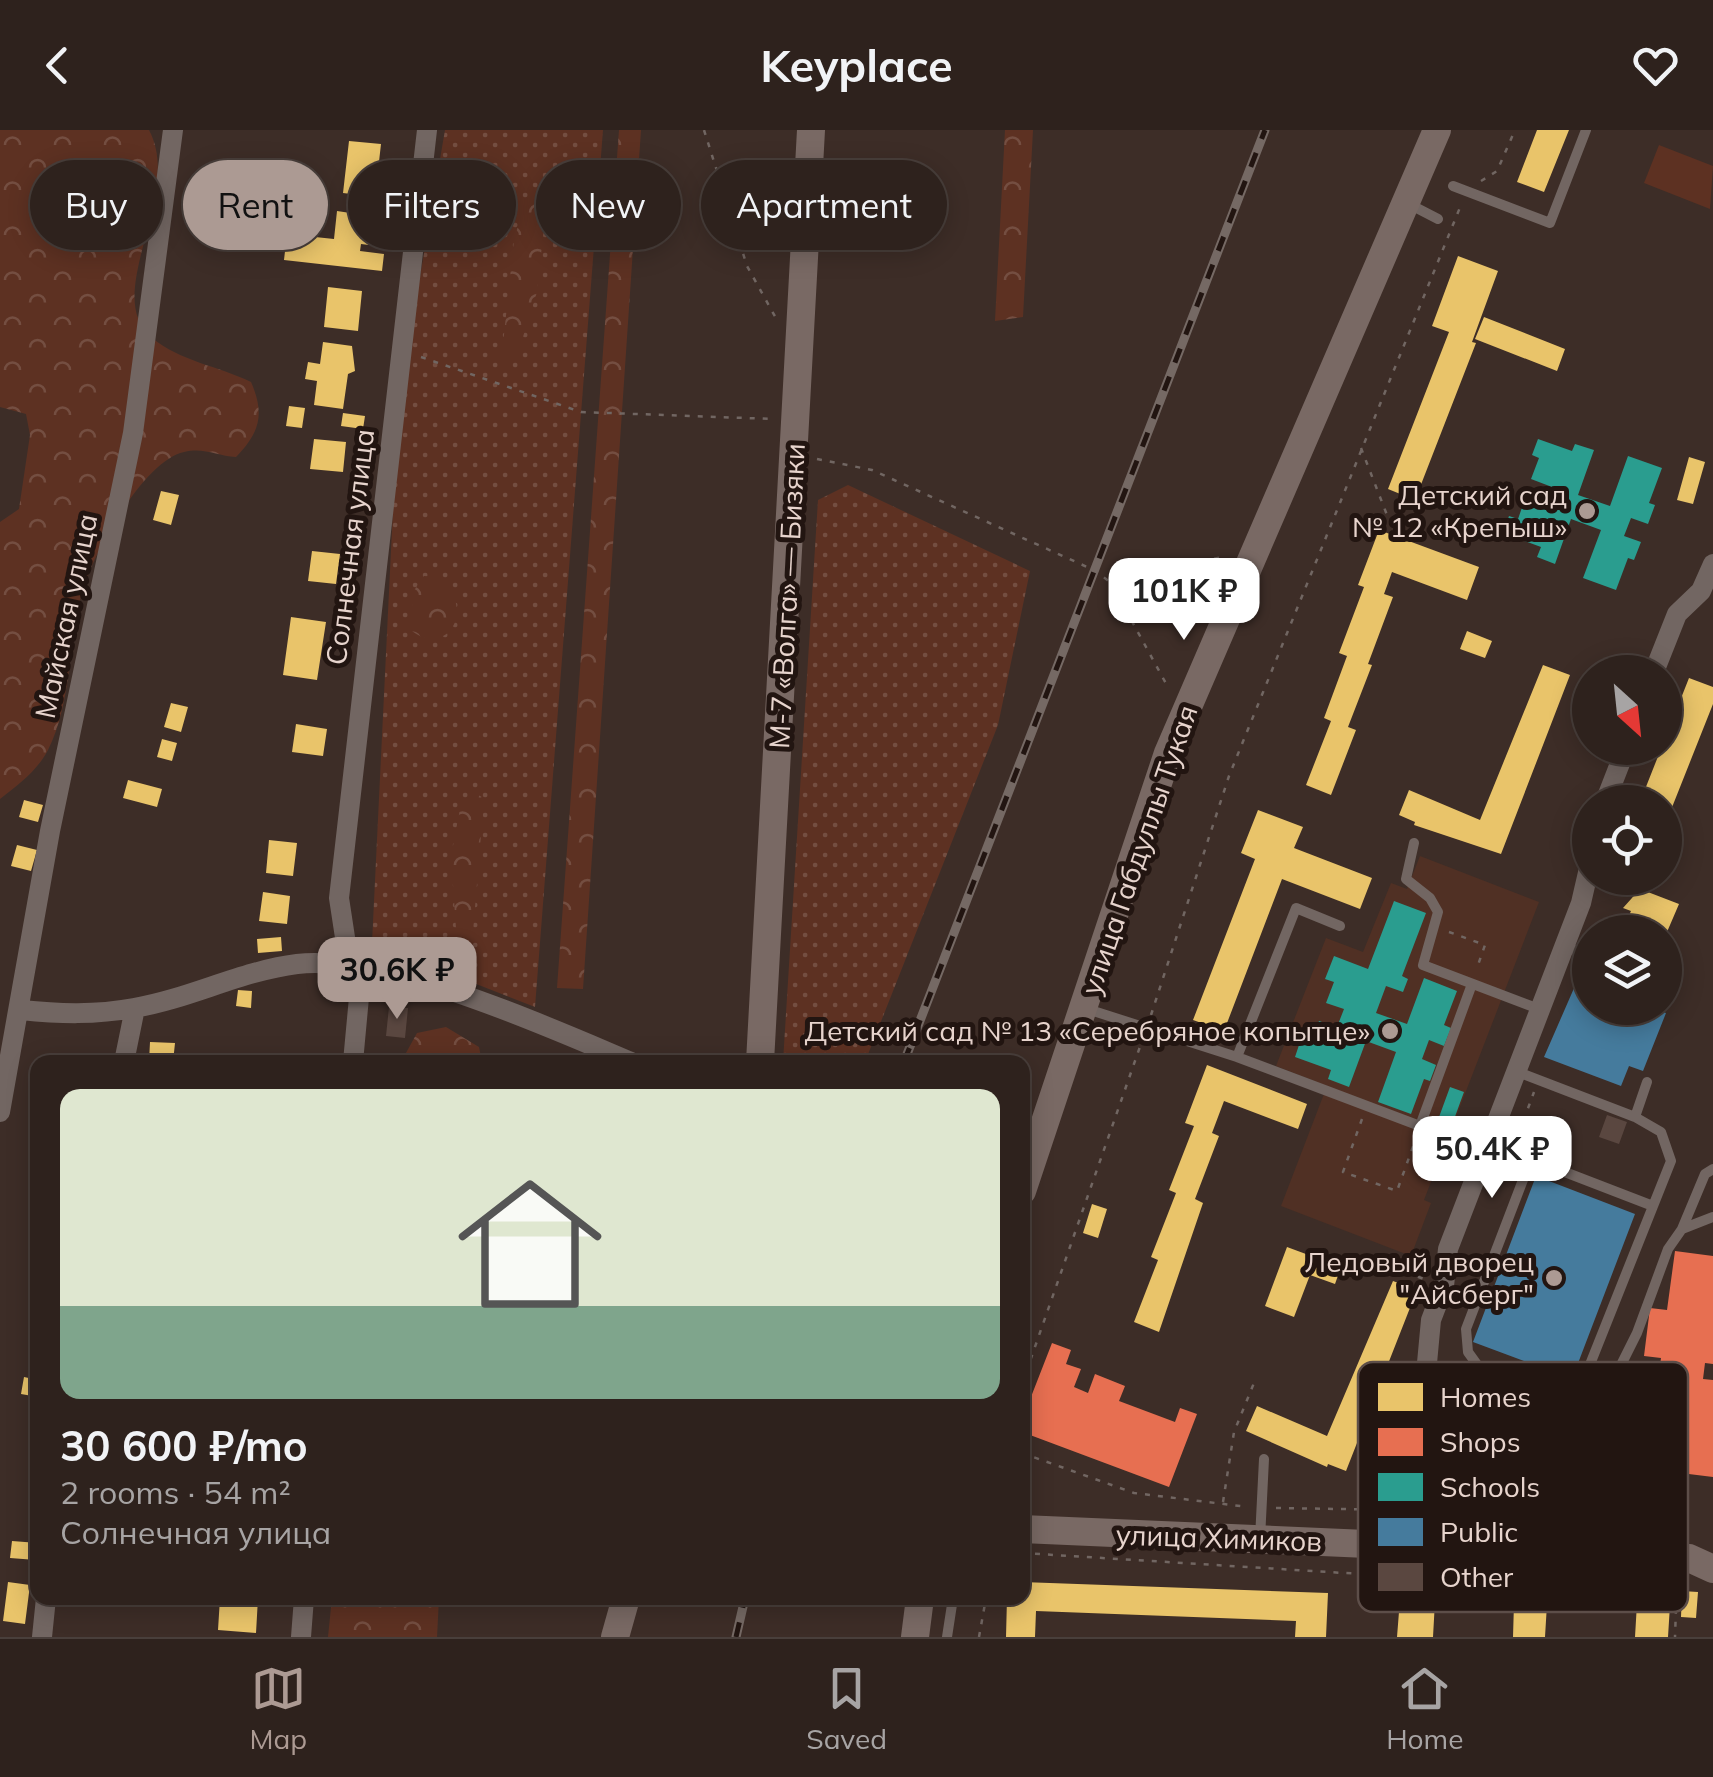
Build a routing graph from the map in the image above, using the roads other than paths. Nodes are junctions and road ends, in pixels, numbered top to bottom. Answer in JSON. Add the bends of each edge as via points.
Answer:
{"nodes":[{"id":1,"x":173,"y":130,"type":"edge"},
{"id":2,"x":428,"y":130,"type":"edge"},
{"id":3,"x":812,"y":130,"type":"edge"},
{"id":4,"x":1437,"y":130,"type":"edge"},
{"id":5,"x":1586,"y":130,"type":"edge"},
{"id":6,"x":1453,"y":186,"type":"dead end"},
{"id":7,"x":1406,"y":203,"type":"junction"},
{"id":8,"x":1438,"y":218,"type":"dead end"},
{"id":9,"x":1713,"y":564,"type":"edge"},
{"id":10,"x":1692,"y":602,"type":"junction"},
{"id":11,"x":1713,"y":612,"type":"edge"},
{"id":12,"x":1661,"y":655,"type":"edge"},
{"id":13,"x":1414,"y":842,"type":"dead end"},
{"id":14,"x":1580,"y":895,"type":"edge"},
{"id":15,"x":1340,"y":926,"type":"dead end"},
{"id":16,"x":1564,"y":946,"type":"junction"},
{"id":17,"x":1572,"y":949,"type":"edge"},
{"id":18,"x":362,"y":966,"type":"junction"},
{"id":19,"x":1472,"y":984,"type":"junction"},
{"id":20,"x":135,"y":1008,"type":"junction"},
{"id":21,"x":1084,"y":1008,"type":"junction"},
{"id":22,"x":1539,"y":1009,"type":"junction"},
{"id":23,"x":20,"y":1010,"type":"junction"},
{"id":24,"x":125,"y":1055,"type":"edge"},
{"id":25,"x":355,"y":1055,"type":"edge"},
{"id":26,"x":614,"y":1055,"type":"edge"},
{"id":27,"x":760,"y":1055,"type":"edge"},
{"id":28,"x":1237,"y":1057,"type":"junction"},
{"id":29,"x":1514,"y":1071,"type":"junction"},
{"id":30,"x":1648,"y":1082,"type":"dead end"},
{"id":31,"x":0,"y":1112,"type":"edge"},
{"id":32,"x":1635,"y":1117,"type":"junction"},
{"id":33,"x":1030,"y":1167,"type":"edge"},
{"id":34,"x":1713,"y":1169,"type":"edge"},
{"id":35,"x":1653,"y":1206,"type":"junction"},
{"id":36,"x":1713,"y":1216,"type":"edge"},
{"id":37,"x":1682,"y":1229,"type":"junction"},
{"id":38,"x":1429,"y":1362,"type":"edge"},
{"id":39,"x":1474,"y":1362,"type":"edge"},
{"id":40,"x":1591,"y":1362,"type":"edge"},
{"id":41,"x":1622,"y":1362,"type":"edge"},
{"id":42,"x":1264,"y":1459,"type":"dead end"},
{"id":43,"x":1030,"y":1530,"type":"edge"},
{"id":44,"x":1260,"y":1540,"type":"junction"},
{"id":45,"x":1358,"y":1544,"type":"edge"},
{"id":46,"x":1688,"y":1558,"type":"edge"},
{"id":47,"x":1713,"y":1569,"type":"edge"},
{"id":48,"x":45,"y":1605,"type":"edge"},
{"id":49,"x":303,"y":1605,"type":"edge"},
{"id":50,"x":624,"y":1605,"type":"edge"},
{"id":51,"x":919,"y":1605,"type":"edge"},
{"id":52,"x":952,"y":1605,"type":"edge"},
{"id":53,"x":42,"y":1637,"type":"edge"},
{"id":54,"x":301,"y":1637,"type":"edge"},
{"id":55,"x":615,"y":1637,"type":"edge"},
{"id":56,"x":915,"y":1637,"type":"edge"},
{"id":57,"x":947,"y":1637,"type":"edge"}],
"edges":[{"from":1,"to":23,"type":"street","name":"Майская улица","via":[[133,433]]},
{"from":2,"to":18,"type":"street","name":"Солнечная улица","via":[[338,898],[346,944]]},
{"from":3,"to":27,"type":"street","name":"М-7 «Волга» — Бизяки"},
{"from":4,"to":7,"type":"street","name":"улица Габдуллы Тукая"},
{"from":5,"to":6,"type":"lane","via":[[1550,223]]},
{"from":7,"to":8,"type":"lane"},
{"from":7,"to":21,"type":"street","name":"улица Габдуллы Тукая","via":[[1184,716]]},
{"from":9,"to":10,"type":"street"},
{"from":10,"to":11,"type":"street"},
{"from":10,"to":12,"type":"street","via":[[1677,614]]},
{"from":13,"to":19,"type":"lane","via":[[1406,879],[1438,912],[1423,965]]},
{"from":14,"to":16,"type":"street"},
{"from":15,"to":28,"type":"lane","via":[[1296,908]]},
{"from":16,"to":17,"type":"lane"},
{"from":16,"to":22,"type":"street"},
{"from":18,"to":20,"type":"street","via":[[297,964]]},
{"from":18,"to":25,"type":"street"},
{"from":18,"to":26,"type":"street","via":[[532,1020]]},
{"from":19,"to":22,"type":"lane"},
{"from":19,"to":28,"type":"lane","via":[[1420,1126]]},
{"from":20,"to":23,"type":"street","via":[[81,1016]]},
{"from":20,"to":24,"type":"street"},
{"from":21,"to":28,"type":"lane"},
{"from":21,"to":33,"type":"street","name":"улица Габдуллы Тукая"},
{"from":22,"to":29,"type":"street"},
{"from":23,"to":31,"type":"street","name":"Майская улица"},
{"from":29,"to":32,"type":"lane"},
{"from":29,"to":38,"type":"street","via":[[1448,1249],[1444,1286],[1430,1320]]},
{"from":30,"to":32,"type":"lane"},
{"from":32,"to":35,"type":"lane","via":[[1654,1126],[1670,1151]]},
{"from":34,"to":37,"type":"lane"},
{"from":35,"to":39,"type":"lane","via":[[1532,1158],[1466,1329]]},
{"from":35,"to":40,"type":"lane"},
{"from":36,"to":37,"type":"lane"},
{"from":37,"to":41,"type":"lane"},
{"from":42,"to":44,"type":"lane"},
{"from":43,"to":44,"type":"street","name":"улица Химиков"},
{"from":44,"to":45,"type":"street","name":"улица Химиков"},
{"from":46,"to":47,"type":"street","name":"улица Химиков"},
{"from":48,"to":53,"type":"street"},
{"from":49,"to":54,"type":"street"},
{"from":50,"to":55,"type":"street"},
{"from":51,"to":56,"type":"street"},
{"from":52,"to":57,"type":"lane"}]}
